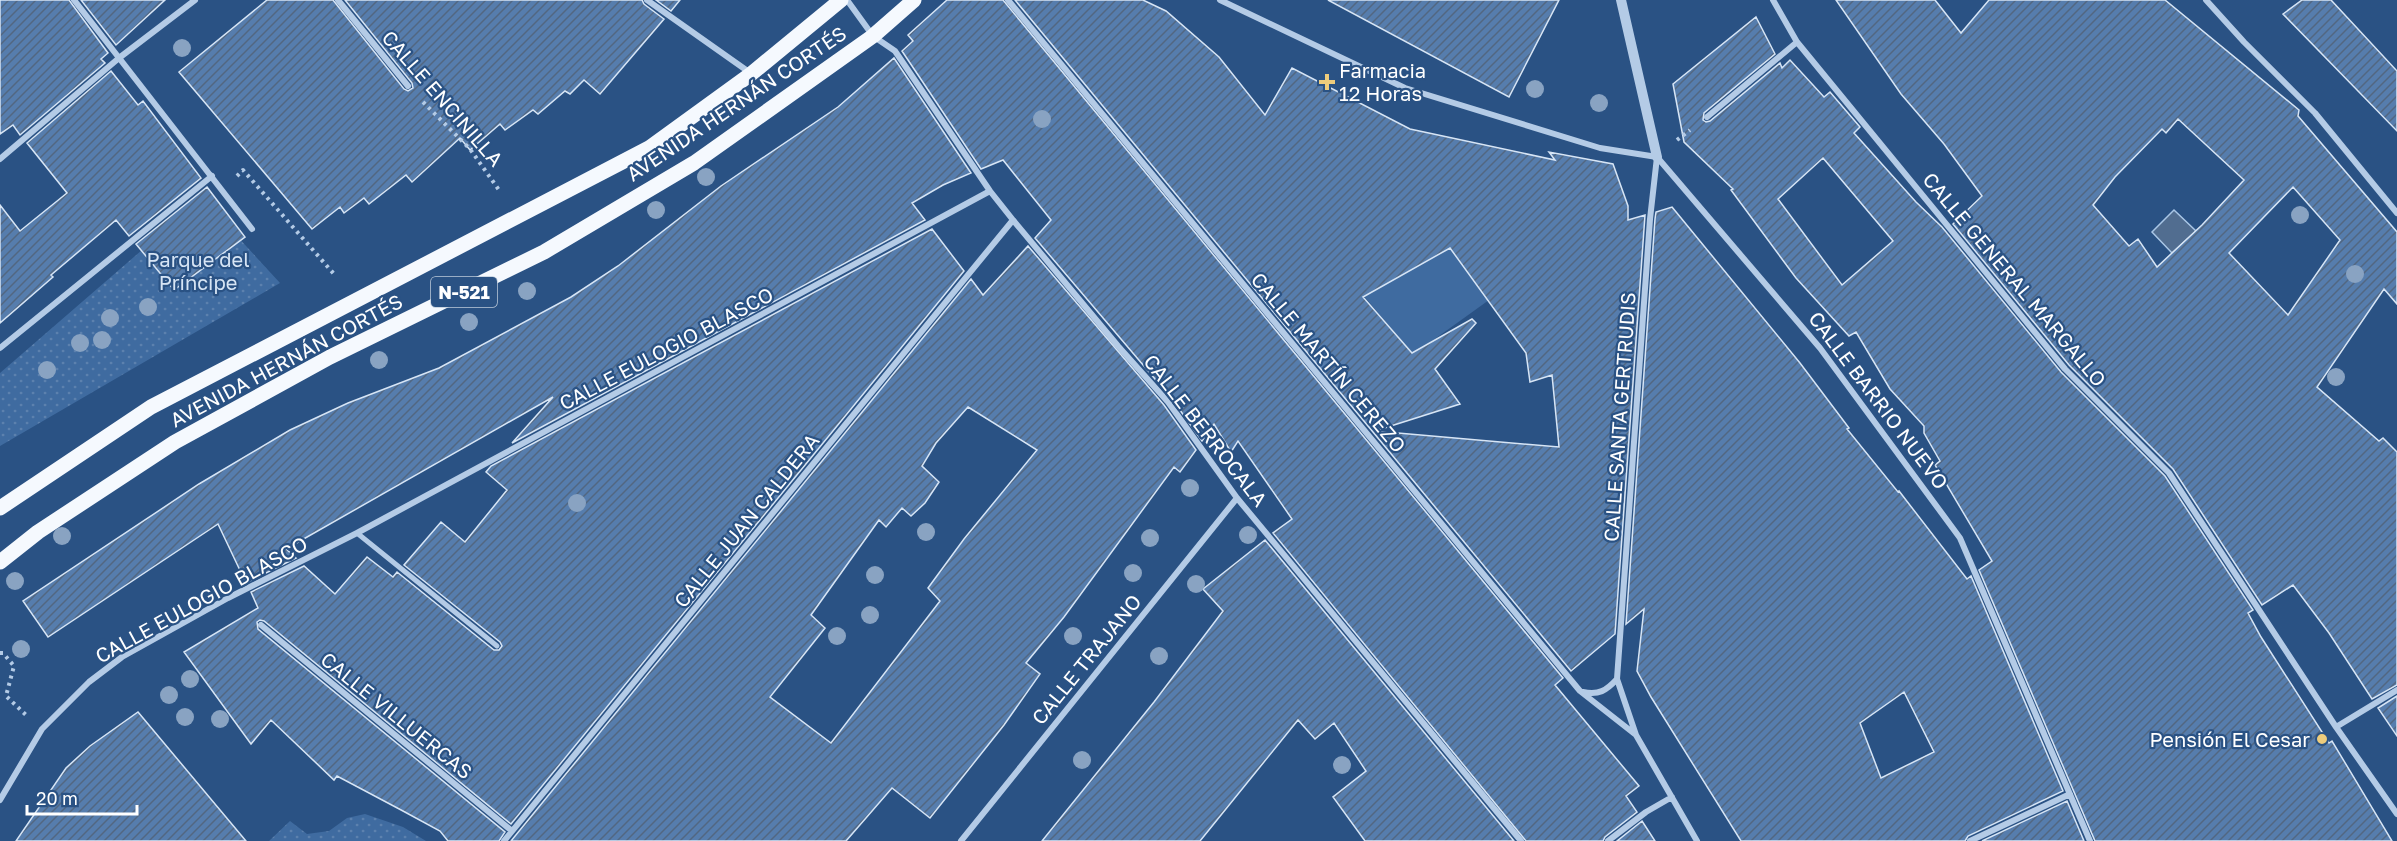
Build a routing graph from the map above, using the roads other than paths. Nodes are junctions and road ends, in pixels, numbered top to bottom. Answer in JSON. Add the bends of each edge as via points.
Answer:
{"nodes":[{"id":1,"x":75,"y":0,"type":"edge"},
{"id":2,"x":195,"y":0,"type":"edge"},
{"id":3,"x":338,"y":0,"type":"edge"},
{"id":4,"x":647,"y":0,"type":"edge"},
{"id":5,"x":841,"y":0,"type":"edge"},
{"id":6,"x":847,"y":0,"type":"edge"},
{"id":7,"x":914,"y":0,"type":"edge"},
{"id":8,"x":1008,"y":0,"type":"edge"},
{"id":9,"x":1220,"y":0,"type":"edge"},
{"id":10,"x":1622,"y":0,"type":"edge"},
{"id":11,"x":1773,"y":0,"type":"edge"},
{"id":12,"x":2206,"y":0,"type":"edge"},
{"id":13,"x":873,"y":36,"type":"junction"},
{"id":14,"x":1797,"y":42,"type":"junction"},
{"id":15,"x":119,"y":58,"type":"junction"},
{"id":16,"x":751,"y":74,"type":"junction"},
{"id":17,"x":408,"y":86,"type":"road end"},
{"id":18,"x":1707,"y":117,"type":"road end"},
{"id":19,"x":1657,"y":157,"type":"junction"},
{"id":20,"x":0,"y":159,"type":"edge"},
{"id":21,"x":212,"y":176,"type":"junction"},
{"id":22,"x":990,"y":191,"type":"junction"},
{"id":23,"x":2397,"y":213,"type":"edge"},
{"id":24,"x":1013,"y":220,"type":"junction"},
{"id":25,"x":252,"y":229,"type":"dead end"},
{"id":26,"x":0,"y":348,"type":"edge"},
{"id":27,"x":1237,"y":498,"type":"junction"},
{"id":28,"x":0,"y":508,"type":"edge"},
{"id":29,"x":357,"y":533,"type":"junction"},
{"id":30,"x":0,"y":562,"type":"edge"},
{"id":31,"x":261,"y":625,"type":"dead end"},
{"id":32,"x":497,"y":646,"type":"dead end"},
{"id":33,"x":1617,"y":679,"type":"junction"},
{"id":34,"x":2397,"y":690,"type":"edge"},
{"id":35,"x":1580,"y":691,"type":"junction"},
{"id":36,"x":2336,"y":727,"type":"junction"},
{"id":37,"x":1635,"y":735,"type":"junction"},
{"id":38,"x":2070,"y":794,"type":"junction"},
{"id":39,"x":1672,"y":797,"type":"junction"},
{"id":40,"x":0,"y":800,"type":"edge"},
{"id":41,"x":2397,"y":814,"type":"edge"},
{"id":42,"x":512,"y":831,"type":"junction"},
{"id":43,"x":504,"y":841,"type":"edge"},
{"id":44,"x":961,"y":841,"type":"edge"},
{"id":45,"x":1521,"y":841,"type":"edge"},
{"id":46,"x":1608,"y":841,"type":"edge"},
{"id":47,"x":1697,"y":841,"type":"edge"},
{"id":48,"x":1970,"y":841,"type":"edge"},
{"id":49,"x":2090,"y":841,"type":"edge"}],
"edges":[{"from":1,"to":15,"type":"street"},
{"from":2,"to":15,"type":"street"},
{"from":3,"to":17,"type":"street","name":"CALLE ENCINILLA"},
{"from":4,"to":16,"type":"street"},
{"from":5,"to":16,"type":"main road","name":"AVENIDA HERNÁN CORTÉS","number":"N-521"},
{"from":6,"to":13,"type":"street","name":"AVENIDA HERNÁN CORTÉS"},
{"from":7,"to":13,"type":"main road","name":"AVENIDA HERNÁN CORTÉS","number":"N-521"},
{"from":8,"to":35,"type":"street","name":"CALLE MARTÍN CEREZO"},
{"from":9,"to":19,"type":"street","via":[[1405,88],[1600,148]]},
{"from":10,"to":19,"type":"street","name":"CALLE BARRIO NUEVO"},
{"from":11,"to":14,"type":"street","name":"CALLE GENERAL MARGALLO"},
{"from":12,"to":23,"type":"street","via":[[2315,113]]},
{"from":13,"to":22,"type":"street","name":"CALLE BERROCALA","via":[[895,51]]},
{"from":13,"to":30,"type":"main road","name":"AVENIDA HERNÁN CORTÉS","number":"N-521","via":[[694,163],[544,252],[330,357],[174,442],[38,531]]},
{"from":14,"to":18,"type":"street"},
{"from":14,"to":36,"type":"street","name":"CALLE GENERAL MARGALLO","via":[[2065,369],[2169,473]]},
{"from":15,"to":20,"type":"street"},
{"from":15,"to":21,"type":"street"},
{"from":16,"to":28,"type":"main road","name":"AVENIDA HERNÁN CORTÉS","number":"N-521","via":[[649,148],[151,407]]},
{"from":19,"to":33,"type":"street","name":"CALLE SANTA GERTRUDIS"},
{"from":19,"to":38,"type":"street","name":"CALLE BARRIO NUEVO","via":[[1820,348],[1960,538]]},
{"from":21,"to":25,"type":"street"},
{"from":21,"to":26,"type":"street"},
{"from":22,"to":24,"type":"street","name":"CALLE BERROCALA"},
{"from":22,"to":29,"type":"street","name":"CALLE EULOGIO BLASCO"},
{"from":24,"to":27,"type":"street","name":"CALLE BERROCALA","via":[[1168,402]]},
{"from":24,"to":42,"type":"street","name":"CALLE JUAN CALDERA"},
{"from":27,"to":44,"type":"street","name":"CALLE TRAJANO"},
{"from":27,"to":45,"type":"street","name":"CALLE BERROCALA"},
{"from":29,"to":32,"type":"street"},
{"from":29,"to":40,"type":"street","name":"CALLE EULOGIO BLASCO","via":[[122,657],[89,682],[42,729]]},
{"from":31,"to":42,"type":"street","name":"CALLE VILLUERCAS"},
{"from":33,"to":35,"type":"street","via":[[1607,690],[1595,694]]},
{"from":33,"to":37,"type":"street","name":"CALLE SANTA GERTRUDIS"},
{"from":34,"to":36,"type":"street"},
{"from":35,"to":37,"type":"street","name":"CALLE MARTÍN CEREZO"},
{"from":36,"to":41,"type":"street","name":"CALLE GENERAL MARGALLO"},
{"from":37,"to":39,"type":"street"},
{"from":38,"to":48,"type":"street"},
{"from":38,"to":49,"type":"street","name":"CALLE BARRIO NUEVO"},
{"from":39,"to":46,"type":"street"},
{"from":39,"to":47,"type":"street"},
{"from":42,"to":43,"type":"street","name":"CALLE JUAN CALDERA"}]}
